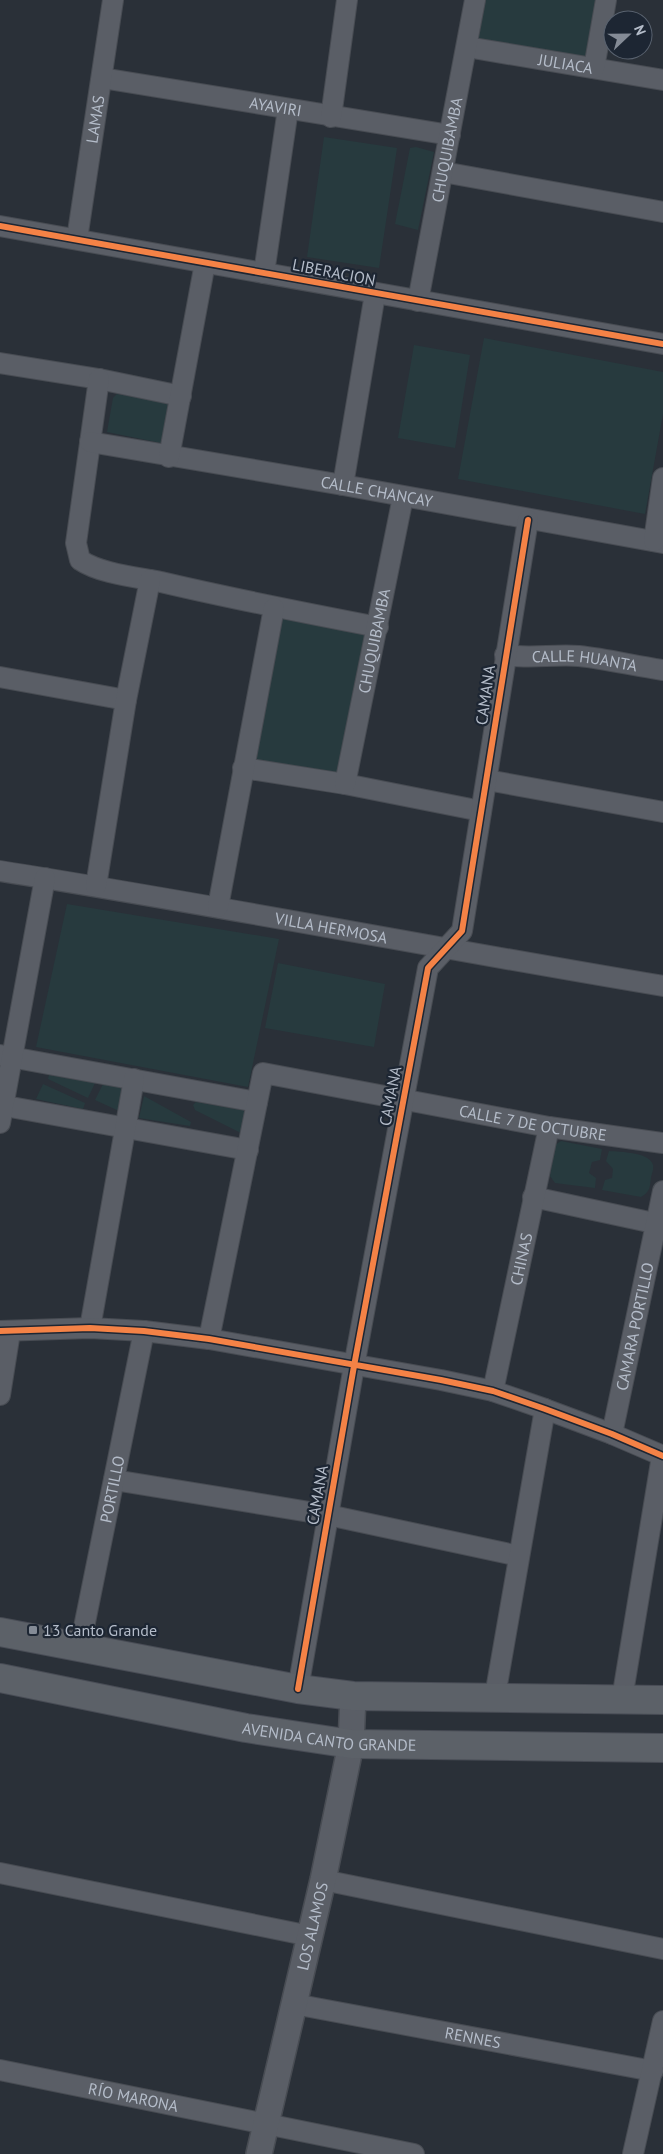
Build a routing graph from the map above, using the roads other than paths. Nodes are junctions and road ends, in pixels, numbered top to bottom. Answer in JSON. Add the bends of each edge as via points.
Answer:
{"nodes":[{"id":1,"x":113,"y":0,"type":"edge"},
{"id":2,"x":347,"y":0,"type":"edge"},
{"id":3,"x":475,"y":0,"type":"edge"},
{"id":4,"x":606,"y":0,"type":"edge"},
{"id":5,"x":467,"y":47,"type":"junction"},
{"id":6,"x":594,"y":68,"type":"junction"},
{"id":7,"x":102,"y":78,"type":"junction"},
{"id":8,"x":663,"y":80,"type":"edge"},
{"id":9,"x":288,"y":109,"type":"junction"},
{"id":10,"x":331,"y":116,"type":"junction"},
{"id":11,"x":450,"y":135,"type":"junction"},
{"id":12,"x":443,"y":172,"type":"junction"},
{"id":13,"x":663,"y":212,"type":"edge"},
{"id":14,"x":0,"y":226,"type":"edge"},
{"id":15,"x":77,"y":239,"type":"junction"},
{"id":16,"x":205,"y":262,"type":"junction"},
{"id":17,"x":264,"y":273,"type":"junction"},
{"id":18,"x":375,"y":294,"type":"junction"},
{"id":19,"x":418,"y":301,"type":"junction"},
{"id":20,"x":663,"y":344,"type":"edge"},
{"id":21,"x":0,"y":363,"type":"edge"},
{"id":22,"x":100,"y":379,"type":"junction"},
{"id":23,"x":181,"y":396,"type":"junction"},
{"id":24,"x":90,"y":442,"type":"junction"},
{"id":25,"x":169,"y":456,"type":"junction"},
{"id":26,"x":663,"y":478,"type":"edge"},
{"id":27,"x":343,"y":485,"type":"junction"},
{"id":28,"x":403,"y":497,"type":"junction"},
{"id":29,"x":528,"y":520,"type":"junction"},
{"id":30,"x":659,"y":542,"type":"edge"},
{"id":31,"x":150,"y":580,"type":"junction"},
{"id":32,"x":274,"y":608,"type":"junction"},
{"id":33,"x":378,"y":627,"type":"junction"},
{"id":34,"x":505,"y":655,"type":"junction"},
{"id":35,"x":663,"y":670,"type":"edge"},
{"id":36,"x":0,"y":677,"type":"edge"},
{"id":37,"x":126,"y":700,"type":"junction"},
{"id":38,"x":243,"y":768,"type":"junction"},
{"id":39,"x":487,"y":780,"type":"junction"},
{"id":40,"x":345,"y":784,"type":"junction"},
{"id":41,"x":480,"y":811,"type":"junction"},
{"id":42,"x":663,"y":812,"type":"edge"},
{"id":43,"x":0,"y":871,"type":"edge"},
{"id":44,"x":45,"y":878,"type":"junction"},
{"id":45,"x":96,"y":886,"type":"junction"},
{"id":46,"x":218,"y":908,"type":"junction"},
{"id":47,"x":446,"y":950,"type":"junction"},
{"id":48,"x":663,"y":986,"type":"edge"},
{"id":49,"x":6,"y":1056,"type":"edge"},
{"id":50,"x":134,"y":1079,"type":"junction"},
{"id":51,"x":404,"y":1100,"type":"junction"},
{"id":52,"x":257,"y":1102,"type":"junction"},
{"id":53,"x":1,"y":1111,"type":"edge"},
{"id":54,"x":124,"y":1127,"type":"junction"},
{"id":55,"x":549,"y":1127,"type":"junction"},
{"id":56,"x":663,"y":1142,"type":"edge"},
{"id":57,"x":248,"y":1150,"type":"junction"},
{"id":58,"x":663,"y":1191,"type":"edge"},
{"id":59,"x":533,"y":1197,"type":"junction"},
{"id":60,"x":659,"y":1224,"type":"edge"},
{"id":61,"x":90,"y":1328,"type":"junction"},
{"id":62,"x":144,"y":1331,"type":"junction"},
{"id":63,"x":5,"y":1332,"type":"edge"},
{"id":64,"x":209,"y":1339,"type":"junction"},
{"id":65,"x":354,"y":1366,"type":"junction"},
{"id":66,"x":493,"y":1391,"type":"junction"},
{"id":67,"x":0,"y":1395,"type":"edge"},
{"id":68,"x":545,"y":1409,"type":"junction"},
{"id":69,"x":612,"y":1434,"type":"junction"},
{"id":70,"x":662,"y":1456,"type":"edge"},
{"id":71,"x":114,"y":1480,"type":"junction"},
{"id":72,"x":328,"y":1515,"type":"junction"},
{"id":73,"x":519,"y":1556,"type":"junction"},
{"id":74,"x":0,"y":1632,"type":"edge"},
{"id":75,"x":80,"y":1647,"type":"junction"},
{"id":76,"x":0,"y":1678,"type":"edge"},
{"id":77,"x":298,"y":1689,"type":"junction"},
{"id":78,"x":353,"y":1696,"type":"junction"},
{"id":79,"x":495,"y":1696,"type":"junction"},
{"id":80,"x":622,"y":1699,"type":"junction"},
{"id":81,"x":663,"y":1700,"type":"edge"},
{"id":82,"x":351,"y":1744,"type":"junction"},
{"id":83,"x":663,"y":1748,"type":"edge"},
{"id":84,"x":0,"y":1873,"type":"edge"},
{"id":85,"x":323,"y":1880,"type":"junction"},
{"id":86,"x":310,"y":1936,"type":"junction"},
{"id":87,"x":663,"y":1949,"type":"edge"},
{"id":88,"x":294,"y":2004,"type":"junction"},
{"id":89,"x":663,"y":2021,"type":"edge"},
{"id":90,"x":657,"y":2061,"type":"edge"},
{"id":91,"x":0,"y":2070,"type":"edge"},
{"id":92,"x":266,"y":2123,"type":"junction"},
{"id":93,"x":259,"y":2154,"type":"edge"},
{"id":94,"x":414,"y":2154,"type":"edge"},
{"id":95,"x":633,"y":2154,"type":"edge"}],
"edges":[{"from":1,"to":7,"type":"street","name":"LAMAS"},
{"from":2,"to":10,"type":"street"},
{"from":3,"to":5,"type":"street","name":"CHUQUIBAMBA"},
{"from":4,"to":6,"type":"street"},
{"from":5,"to":6,"type":"street","name":"JULIACA"},
{"from":5,"to":11,"type":"street","name":"CHUQUIBAMBA"},
{"from":6,"to":8,"type":"street","name":"JULIACA"},
{"from":7,"to":9,"type":"street","name":"AYAVIRI"},
{"from":7,"to":15,"type":"street","name":"LAMAS"},
{"from":9,"to":10,"type":"street","name":"AYAVIRI"},
{"from":9,"to":17,"type":"street"},
{"from":10,"to":11,"type":"street","name":"AYAVIRI"},
{"from":11,"to":12,"type":"street","name":"CHUQUIBAMBA"},
{"from":12,"to":13,"type":"street"},
{"from":12,"to":19,"type":"street","name":"CHUQUIBAMBA"},
{"from":14,"to":15,"type":"street","name":"LIBERACION"},
{"from":15,"to":16,"type":"street","name":"LIBERACION"},
{"from":16,"to":17,"type":"street","name":"LIBERACION"},
{"from":16,"to":23,"type":"street"},
{"from":17,"to":18,"type":"street","name":"LIBERACION"},
{"from":18,"to":19,"type":"street","name":"LIBERACION"},
{"from":18,"to":27,"type":"street"},
{"from":19,"to":20,"type":"street","name":"LIBERACION"},
{"from":21,"to":22,"type":"street"},
{"from":22,"to":23,"type":"street"},
{"from":22,"to":24,"type":"street"},
{"from":23,"to":25,"type":"street"},
{"from":24,"to":25,"type":"street","name":"CALLE CHANCAY"},
{"from":24,"to":31,"type":"street","via":[[76,543],[80,560],[89,566]]},
{"from":25,"to":27,"type":"street","name":"CALLE CHANCAY"},
{"from":26,"to":30,"type":"street"},
{"from":27,"to":28,"type":"street","name":"CALLE CHANCAY"},
{"from":28,"to":29,"type":"street","name":"CALLE CHANCAY"},
{"from":28,"to":33,"type":"street","name":"CHUQUIBAMBA"},
{"from":29,"to":30,"type":"street","name":"CALLE CHANCAY"},
{"from":29,"to":34,"type":"street","name":"CAMANA"},
{"from":31,"to":32,"type":"street"},
{"from":31,"to":37,"type":"street"},
{"from":32,"to":33,"type":"street"},
{"from":32,"to":38,"type":"street"},
{"from":33,"to":40,"type":"street","name":"CHUQUIBAMBA"},
{"from":34,"to":35,"type":"street","name":"CALLE HUANTA","via":[[520,658],[579,656]]},
{"from":34,"to":39,"type":"street","name":"CAMANA"},
{"from":36,"to":37,"type":"street"},
{"from":37,"to":45,"type":"street"},
{"from":38,"to":40,"type":"street"},
{"from":38,"to":46,"type":"street"},
{"from":39,"to":41,"type":"street","name":"CAMANA"},
{"from":39,"to":42,"type":"street"},
{"from":40,"to":41,"type":"street"},
{"from":41,"to":47,"type":"street","name":"CAMANA","via":[[462,931]]},
{"from":43,"to":44,"type":"street","name":"VILLA HERMOSA"},
{"from":44,"to":45,"type":"street","name":"VILLA HERMOSA"},
{"from":44,"to":49,"type":"street"},
{"from":45,"to":46,"type":"street","name":"VILLA HERMOSA"},
{"from":46,"to":47,"type":"street","name":"VILLA HERMOSA"},
{"from":47,"to":48,"type":"street","name":"VILLA HERMOSA"},
{"from":47,"to":51,"type":"street","name":"CAMANA","via":[[428,968]]},
{"from":49,"to":50,"type":"street"},
{"from":49,"to":53,"type":"street"},
{"from":50,"to":52,"type":"street"},
{"from":50,"to":54,"type":"street"},
{"from":51,"to":52,"type":"street","name":"CALLE 7 DE OCTUBRE","via":[[263,1073]]},
{"from":51,"to":55,"type":"street","name":"CALLE 7 DE OCTUBRE"},
{"from":51,"to":65,"type":"street","name":"CAMANA"},
{"from":52,"to":57,"type":"street"},
{"from":53,"to":54,"type":"street"},
{"from":54,"to":57,"type":"street"},
{"from":54,"to":61,"type":"street"},
{"from":55,"to":56,"type":"street","name":"CALLE 7 DE OCTUBRE"},
{"from":55,"to":59,"type":"street","name":"CHINAS"},
{"from":57,"to":64,"type":"street"},
{"from":58,"to":60,"type":"street","name":"CAMARA PORTILLO"},
{"from":59,"to":60,"type":"street"},
{"from":59,"to":66,"type":"street","name":"CHINAS"},
{"from":60,"to":69,"type":"street","name":"CAMARA PORTILLO"},
{"from":61,"to":62,"type":"street"},
{"from":61,"to":63,"type":"street"},
{"from":62,"to":64,"type":"street"},
{"from":62,"to":71,"type":"street","name":"PORTILLO"},
{"from":63,"to":67,"type":"street"},
{"from":64,"to":65,"type":"street"},
{"from":65,"to":66,"type":"street"},
{"from":65,"to":72,"type":"street","name":"CAMANA"},
{"from":66,"to":68,"type":"street"},
{"from":68,"to":69,"type":"street"},
{"from":68,"to":73,"type":"street"},
{"from":69,"to":70,"type":"street"},
{"from":70,"to":80,"type":"street"},
{"from":71,"to":72,"type":"street"},
{"from":71,"to":75,"type":"street","name":"PORTILLO"},
{"from":72,"to":73,"type":"street"},
{"from":72,"to":77,"type":"street","name":"CAMANA"},
{"from":73,"to":79,"type":"street"},
{"from":74,"to":75,"type":"main road"},
{"from":75,"to":77,"type":"main road"},
{"from":76,"to":82,"type":"main road","name":"AVENIDA CANTO GRANDE","via":[[246,1728]]},
{"from":77,"to":78,"type":"main road"},
{"from":78,"to":79,"type":"main road"},
{"from":78,"to":82,"type":"street","name":"LOS ALAMOS"},
{"from":79,"to":80,"type":"main road"},
{"from":80,"to":81,"type":"main road"},
{"from":82,"to":83,"type":"main road","name":"AVENIDA CANTO GRANDE"},
{"from":82,"to":85,"type":"street","name":"LOS ALAMOS"},
{"from":84,"to":86,"type":"street"},
{"from":85,"to":86,"type":"street","name":"LOS ALAMOS"},
{"from":85,"to":87,"type":"street"},
{"from":86,"to":88,"type":"street","name":"LOS ALAMOS"},
{"from":88,"to":90,"type":"street","name":"RENNES"},
{"from":88,"to":92,"type":"street","name":"LOS ALAMOS"},
{"from":89,"to":90,"type":"street"},
{"from":90,"to":95,"type":"street"},
{"from":91,"to":92,"type":"street","name":"RÍO MARONA"},
{"from":92,"to":93,"type":"street","name":"LOS ALAMOS"},
{"from":92,"to":94,"type":"street","name":"RÍO MARONA"}]}
